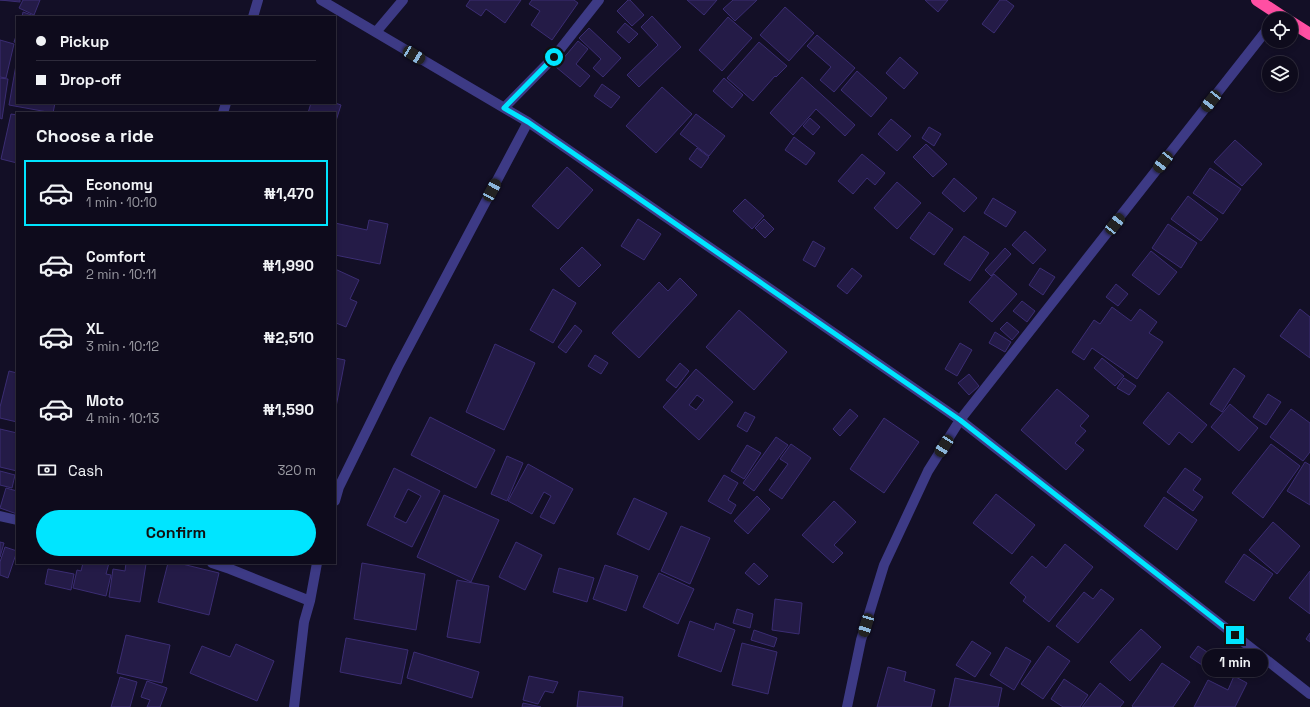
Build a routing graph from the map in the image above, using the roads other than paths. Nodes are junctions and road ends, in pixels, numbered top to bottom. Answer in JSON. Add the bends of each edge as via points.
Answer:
{"nodes":[{"id":1,"x":258,"y":0,"type":"edge"},
{"id":2,"x":321,"y":0,"type":"edge"},
{"id":3,"x":403,"y":0,"type":"edge"},
{"id":4,"x":599,"y":0,"type":"edge"},
{"id":5,"x":1257,"y":0,"type":"edge"},
{"id":6,"x":1273,"y":12,"type":"edge"},
{"id":7,"x":253,"y":16,"type":"edge"},
{"id":8,"x":1298,"y":26,"type":"edge"},
{"id":9,"x":376,"y":32,"type":"junction"},
{"id":10,"x":1310,"y":34,"type":"edge"},
{"id":11,"x":1262,"y":36,"type":"edge"},
{"id":12,"x":504,"y":108,"type":"junction"},
{"id":13,"x":528,"y":122,"type":"junction"},
{"id":14,"x":960,"y":420,"type":"junction"},
{"id":15,"x":337,"y":487,"type":"edge"},
{"id":16,"x":0,"y":516,"type":"edge"},
{"id":17,"x":16,"y":520,"type":"edge"},
{"id":18,"x":215,"y":564,"type":"edge"},
{"id":19,"x":316,"y":564,"type":"edge"},
{"id":20,"x":310,"y":601,"type":"junction"},
{"id":21,"x":1310,"y":694,"type":"edge"},
{"id":22,"x":294,"y":707,"type":"edge"},
{"id":23,"x":847,"y":707,"type":"edge"}],
"edges":[{"from":1,"to":7,"type":"street"},
{"from":2,"to":9,"type":"street"},
{"from":3,"to":9,"type":"street"},
{"from":4,"to":12,"type":"street","via":[[554,57]]},
{"from":5,"to":6,"type":"highway"},
{"from":8,"to":10,"type":"highway"},
{"from":9,"to":12,"type":"street"},
{"from":11,"to":14,"type":"street"},
{"from":12,"to":13,"type":"street"},
{"from":13,"to":14,"type":"street"},
{"from":13,"to":15,"type":"street"},
{"from":14,"to":21,"type":"street"},
{"from":14,"to":23,"type":"street","via":[[928,471],[884,565],[862,640]]},
{"from":16,"to":17,"type":"street"},
{"from":18,"to":20,"type":"street"},
{"from":19,"to":20,"type":"street"},
{"from":20,"to":22,"type":"street","via":[[304,622]]}]}
